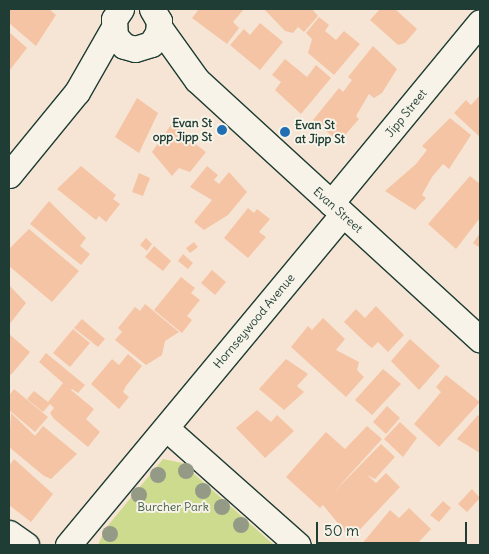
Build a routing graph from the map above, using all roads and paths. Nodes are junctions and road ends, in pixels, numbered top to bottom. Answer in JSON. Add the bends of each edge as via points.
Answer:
{"nodes":[{"id":1,"x":157,"y":15,"type":"edge"},
{"id":2,"x":113,"y":17,"type":"edge"},
{"id":3,"x":480,"y":22,"type":"edge"},
{"id":4,"x":135,"y":49,"type":"junction"},
{"id":5,"x":197,"y":80,"type":"junction"},
{"id":6,"x":77,"y":92,"type":"junction"},
{"id":7,"x":9,"y":175,"type":"edge"},
{"id":8,"x":337,"y":208,"type":"junction"},
{"id":9,"x":480,"y":338,"type":"edge"},
{"id":10,"x":166,"y":428,"type":"junction"},
{"id":11,"x":9,"y":533,"type":"edge"},
{"id":12,"x":26,"y":545,"type":"edge"},
{"id":13,"x":68,"y":545,"type":"edge"},
{"id":14,"x":298,"y":545,"type":"edge"}],
"edges":[{"from":1,"to":4,"type":"street","via":[[155,39]]},
{"from":1,"to":5,"type":"street","name":"Evan Street"},
{"from":2,"to":4,"type":"street","name":"Evan Street","via":[[119,42]]},
{"from":2,"to":6,"type":"street"},
{"from":3,"to":8,"type":"street","name":"Jipp Street"},
{"from":4,"to":5,"type":"street","name":"Evan Street"},
{"from":4,"to":6,"type":"street"},
{"from":5,"to":8,"type":"street","name":"Evan Street"},
{"from":6,"to":7,"type":"street"},
{"from":8,"to":9,"type":"street","name":"Evan Street"},
{"from":8,"to":10,"type":"street","name":"Hornseywood Avenue"},
{"from":10,"to":13,"type":"street","name":"Hornseywood Avenue"},
{"from":10,"to":14,"type":"street"},
{"from":11,"to":12,"type":"street"}]}
